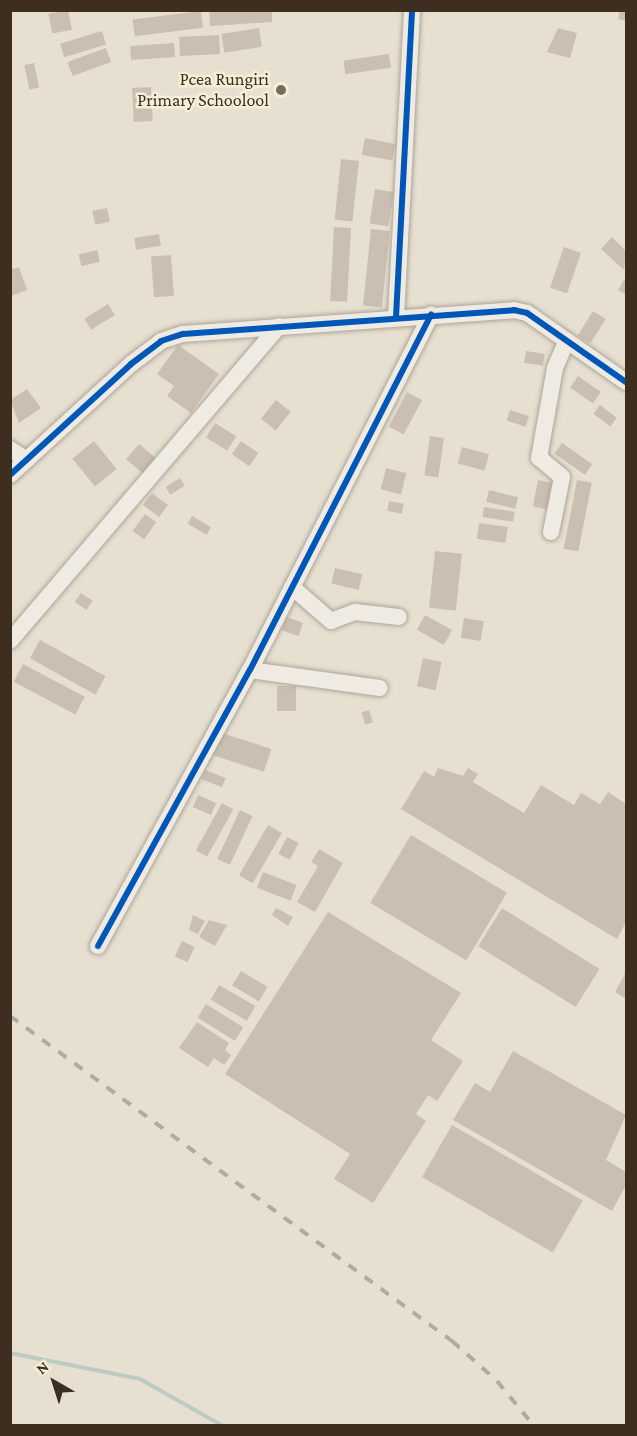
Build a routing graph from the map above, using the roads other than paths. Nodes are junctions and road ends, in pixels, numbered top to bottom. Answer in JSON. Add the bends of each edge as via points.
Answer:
{"nodes":[{"id":1,"x":412,"y":10,"type":"edge"},
{"id":2,"x":431,"y":315,"type":"junction"},
{"id":3,"x":396,"y":317,"type":"junction"},
{"id":4,"x":279,"y":326,"type":"junction"},
{"id":5,"x":567,"y":340,"type":"junction"},
{"id":6,"x":627,"y":382,"type":"edge"},
{"id":7,"x":10,"y":449,"type":"edge"},
{"id":8,"x":27,"y":460,"type":"junction"},
{"id":9,"x":10,"y":475,"type":"edge"},
{"id":10,"x":550,"y":532,"type":"dead end"},
{"id":11,"x":292,"y":587,"type":"junction"},
{"id":12,"x":399,"y":617,"type":"dead end"},
{"id":13,"x":10,"y":641,"type":"edge"},
{"id":14,"x":250,"y":670,"type":"junction"},
{"id":15,"x":380,"y":688,"type":"dead end"},
{"id":16,"x":98,"y":946,"type":"dead end"}],
"edges":[{"from":1,"to":3,"type":"street"},
{"from":2,"to":3,"type":"street"},
{"from":2,"to":5,"type":"street","via":[[514,310],[527,313]]},
{"from":2,"to":11,"type":"street"},
{"from":3,"to":4,"type":"street"},
{"from":4,"to":8,"type":"street","via":[[161,341]]},
{"from":4,"to":13,"type":"street"},
{"from":5,"to":6,"type":"street"},
{"from":5,"to":10,"type":"street","via":[[555,368],[539,458],[562,477]]},
{"from":7,"to":8,"type":"street"},
{"from":8,"to":9,"type":"street"},
{"from":11,"to":12,"type":"street","via":[[331,621],[355,612]]},
{"from":11,"to":14,"type":"street"},
{"from":14,"to":15,"type":"street"},
{"from":14,"to":16,"type":"street"}]}
